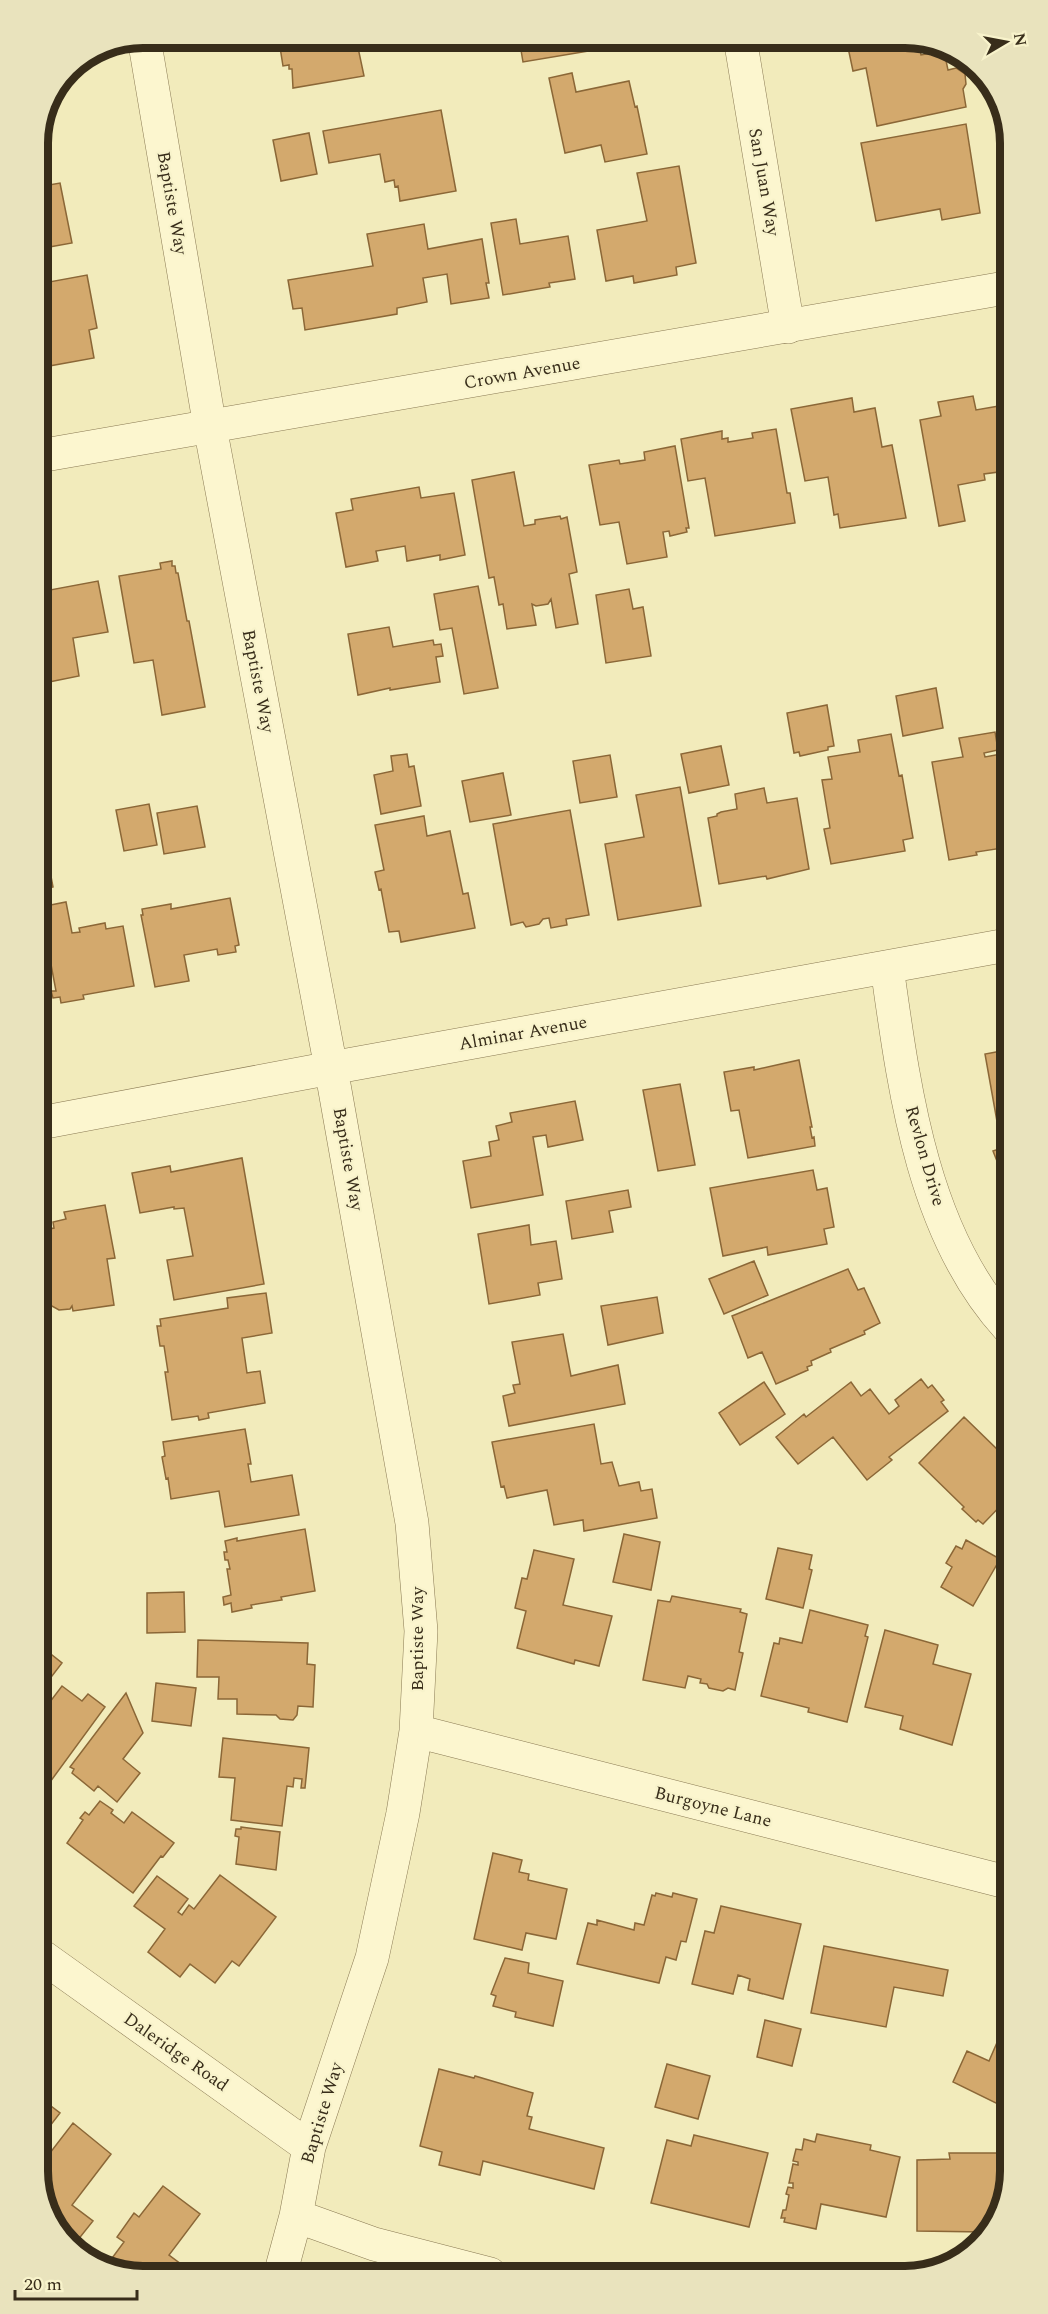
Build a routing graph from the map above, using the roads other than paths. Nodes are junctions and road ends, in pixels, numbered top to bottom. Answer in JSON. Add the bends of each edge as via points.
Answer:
{"nodes":[{"id":1,"x":146,"y":48,"type":"edge"},
{"id":2,"x":742,"y":48,"type":"edge"},
{"id":3,"x":1000,"y":289,"type":"edge"},
{"id":4,"x":788,"y":327,"type":"junction"},
{"id":5,"x":210,"y":427,"type":"junction"},
{"id":6,"x":48,"y":454,"type":"edge"},
{"id":7,"x":1000,"y":946,"type":"edge"},
{"id":8,"x":887,"y":967,"type":"junction"},
{"id":9,"x":332,"y":1068,"type":"junction"},
{"id":10,"x":48,"y":1121,"type":"edge"},
{"id":11,"x":1000,"y":1318,"type":"edge"},
{"id":12,"x":416,"y":1731,"type":"junction"},
{"id":13,"x":1000,"y":1880,"type":"edge"},
{"id":14,"x":48,"y":1961,"type":"edge"},
{"id":15,"x":309,"y":2147,"type":"junction"},
{"id":16,"x":296,"y":2216,"type":"junction"},
{"id":17,"x":282,"y":2266,"type":"edge"},
{"id":18,"x":459,"y":2266,"type":"edge"}],
"edges":[{"from":1,"to":5,"type":"street","name":"Baptiste Way"},
{"from":2,"to":4,"type":"street","name":"San Juan Way"},
{"from":3,"to":4,"type":"street","name":"Crown Avenue"},
{"from":4,"to":5,"type":"street","name":"Crown Avenue"},
{"from":5,"to":6,"type":"street","name":"Crown Avenue"},
{"from":5,"to":9,"type":"street","name":"Baptiste Way"},
{"from":7,"to":8,"type":"street","name":"Alminar Avenue"},
{"from":8,"to":9,"type":"street","name":"Alminar Avenue"},
{"from":8,"to":11,"type":"street","name":"Revlon Drive","via":[[903,1079],[931,1188],[956,1250]]},
{"from":9,"to":10,"type":"street","name":"Alminar Avenue"},
{"from":9,"to":12,"type":"street","name":"Baptiste Way","via":[[412,1523],[421,1631]]},
{"from":12,"to":13,"type":"street","name":"Burgoyne Lane"},
{"from":12,"to":15,"type":"street","name":"Baptiste Way","via":[[372,1958]]},
{"from":14,"to":15,"type":"street","name":"Daleridge Road"},
{"from":15,"to":16,"type":"street","name":"Baptiste Way"},
{"from":16,"to":17,"type":"street","name":"Baptiste Way"},
{"from":16,"to":18,"type":"street","via":[[374,2244]]}]}
